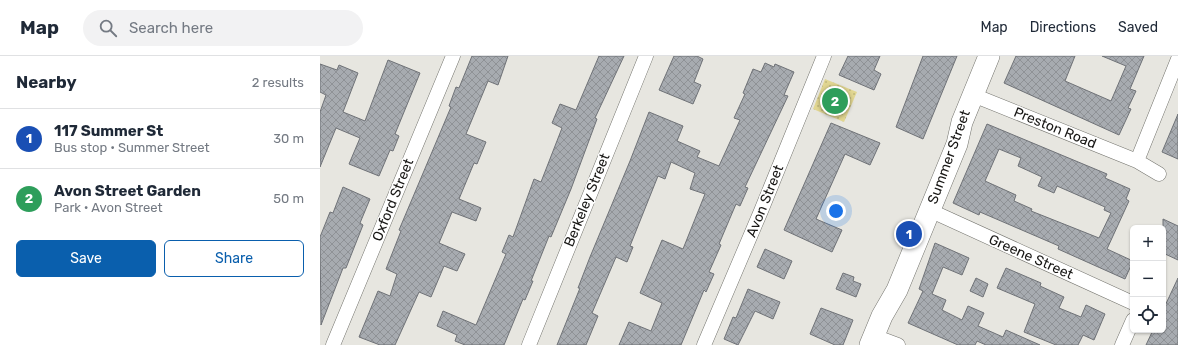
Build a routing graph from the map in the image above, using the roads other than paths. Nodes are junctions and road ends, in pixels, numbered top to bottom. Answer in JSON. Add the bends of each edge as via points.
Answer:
{"nodes":[{"id":1,"x":453,"y":56,"type":"edge"},
{"id":2,"x":646,"y":56,"type":"edge"},
{"id":3,"x":824,"y":56,"type":"edge"},
{"id":4,"x":989,"y":56,"type":"edge"},
{"id":5,"x":1178,"y":59,"type":"edge"},
{"id":6,"x":973,"y":95,"type":"junction"},
{"id":7,"x":1137,"y":161,"type":"junction"},
{"id":8,"x":1160,"y":174,"type":"dead end"},
{"id":9,"x":930,"y":210,"type":"junction"},
{"id":10,"x":1130,"y":302,"type":"edge"},
{"id":11,"x":1130,"y":327,"type":"edge"},
{"id":12,"x":872,"y":340,"type":"edge"},
{"id":13,"x":333,"y":345,"type":"edge"},
{"id":14,"x":529,"y":345,"type":"edge"},
{"id":15,"x":704,"y":345,"type":"edge"},
{"id":16,"x":898,"y":345,"type":"edge"},
{"id":17,"x":1122,"y":345,"type":"edge"}],
"edges":[{"from":1,"to":13,"type":"street","name":"Oxford Street"},
{"from":2,"to":14,"type":"street","name":"Berkeley Street"},
{"from":3,"to":15,"type":"street","name":"Avon Street"},
{"from":4,"to":6,"type":"main road","name":"Summer Street"},
{"from":5,"to":7,"type":"street"},
{"from":6,"to":7,"type":"street","name":"Preston Road"},
{"from":6,"to":9,"type":"main road","name":"Summer Street","via":[[962,122],[957,144]]},
{"from":7,"to":8,"type":"street","name":"Preston Road"},
{"from":9,"to":10,"type":"street","name":"Greene Street"},
{"from":9,"to":12,"type":"main road","name":"Summer Street","via":[[895,294]]},
{"from":11,"to":17,"type":"street"},
{"from":12,"to":16,"type":"street"}]}
